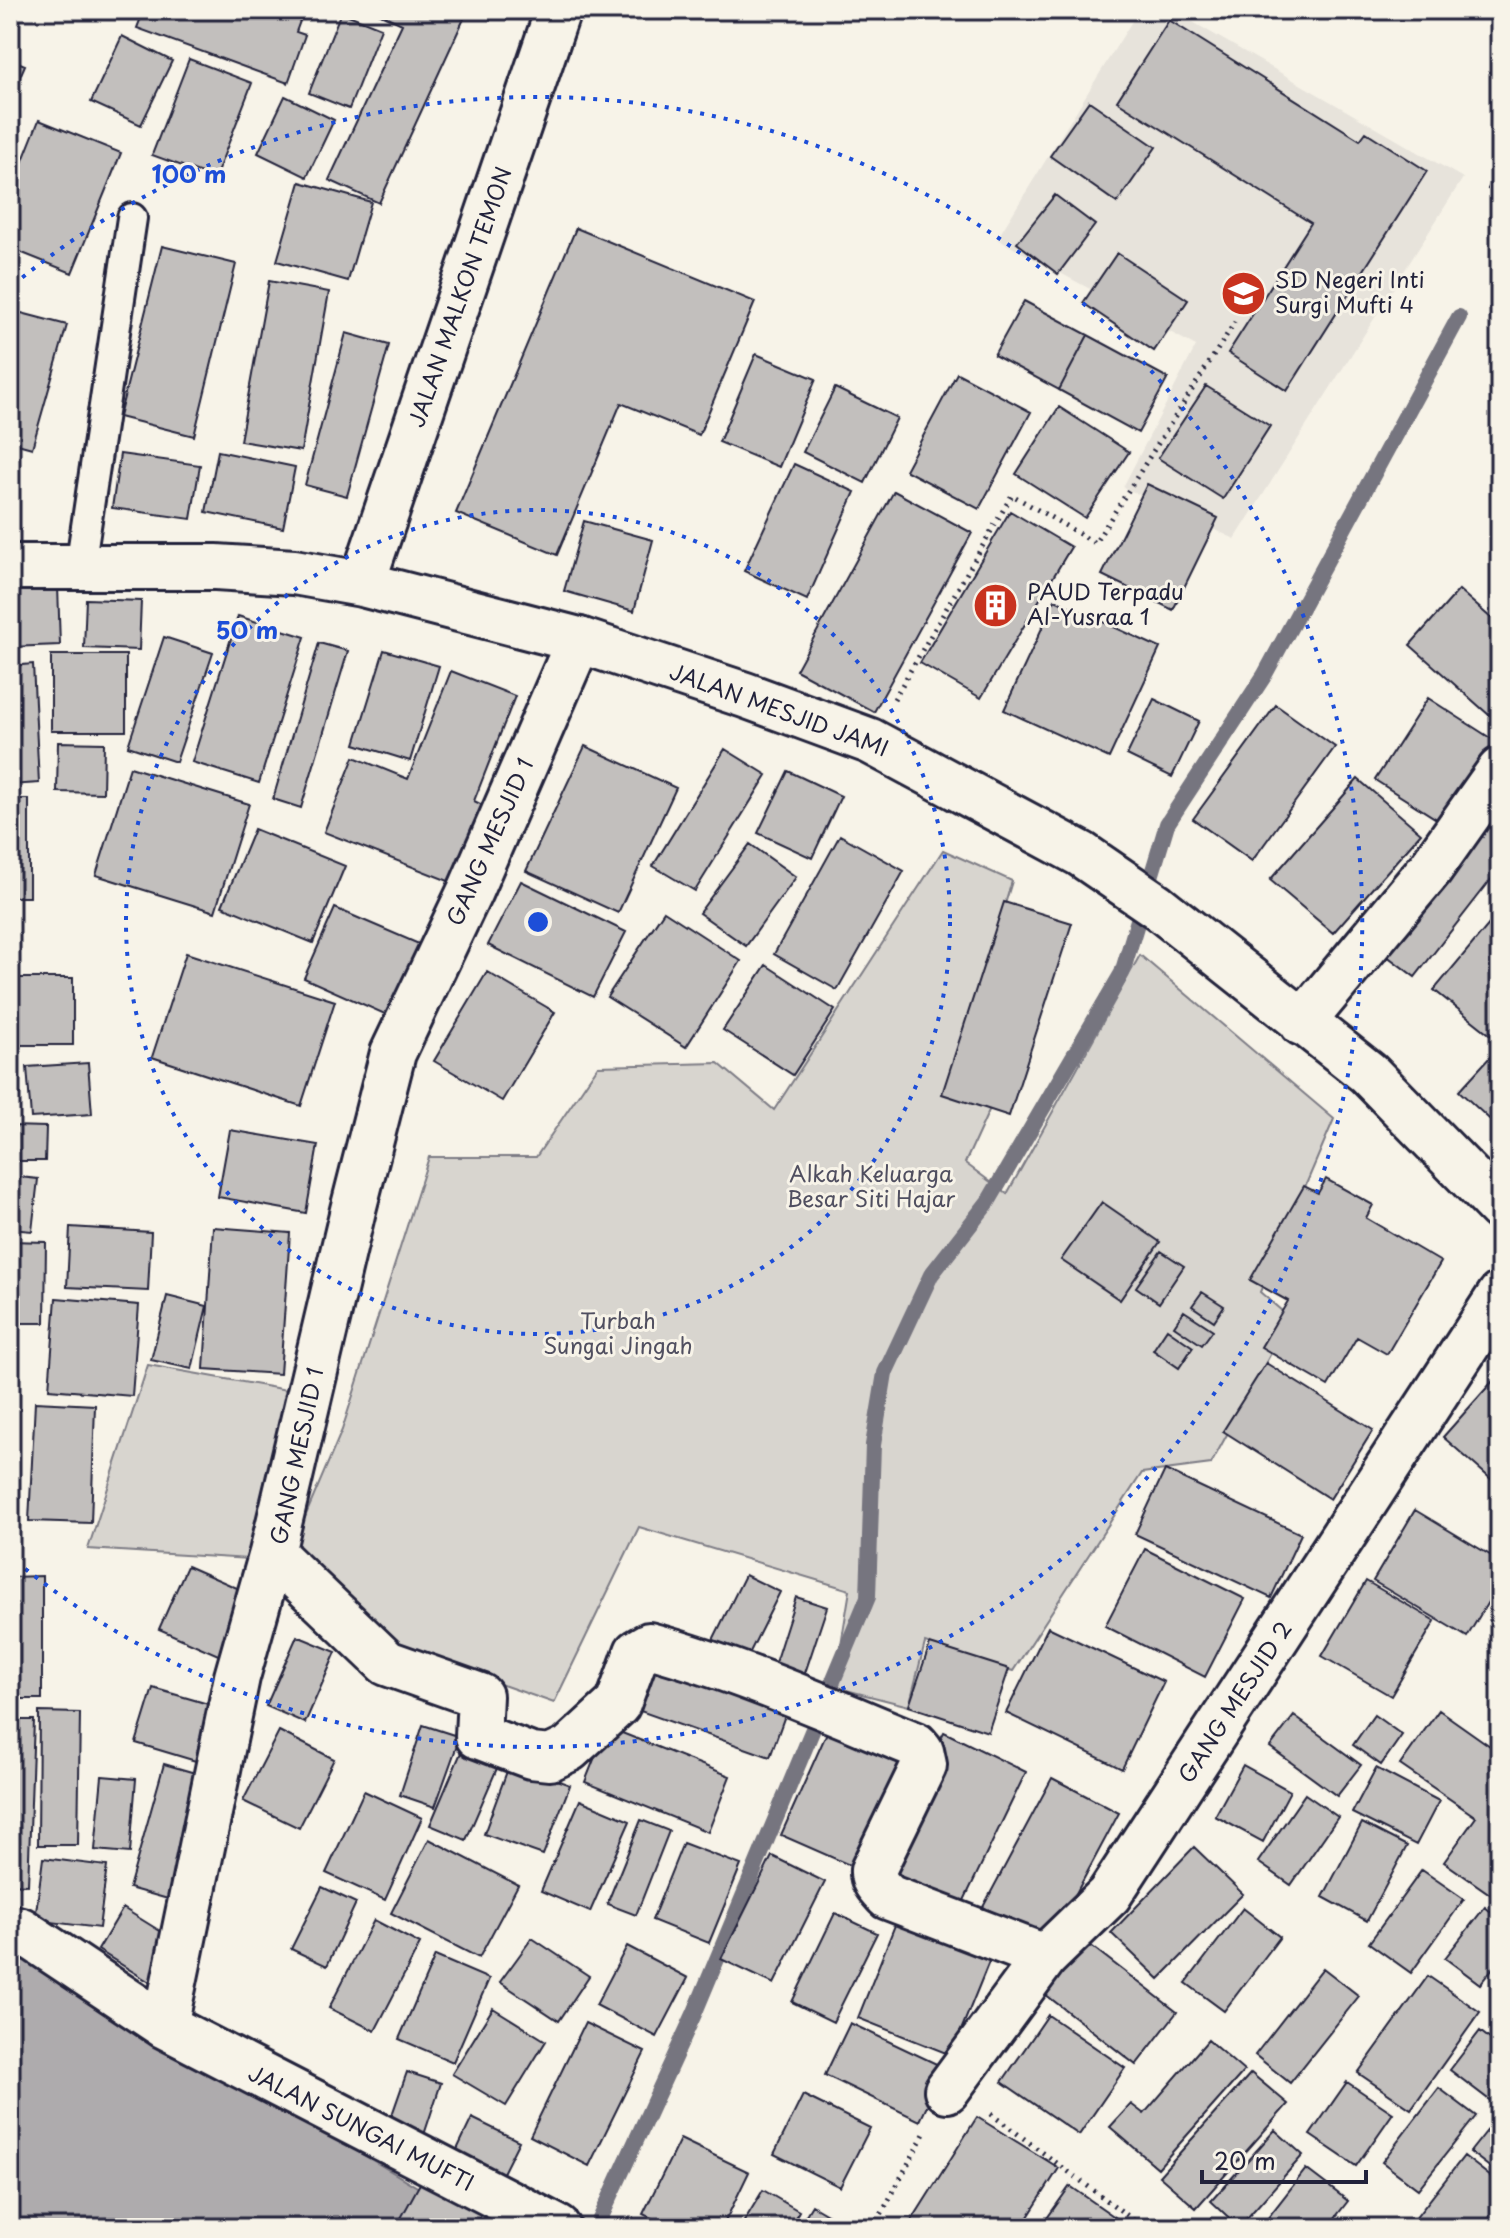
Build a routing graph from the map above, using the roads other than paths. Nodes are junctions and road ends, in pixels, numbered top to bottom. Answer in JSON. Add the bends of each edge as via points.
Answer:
{"nodes":[{"id":1,"x":558,"y":10,"type":"edge"},
{"id":2,"x":132,"y":218,"type":"dead end"},
{"id":3,"x":10,"y":567,"type":"edge"},
{"id":4,"x":80,"y":567,"type":"junction"},
{"id":5,"x":362,"y":584,"type":"junction"},
{"id":6,"x":579,"y":640,"type":"junction"},
{"id":7,"x":1500,"y":770,"type":"edge"},
{"id":8,"x":1302,"y":1023,"type":"junction"},
{"id":9,"x":1500,"y":1208,"type":"edge"},
{"id":10,"x":1500,"y":1295,"type":"edge"},
{"id":11,"x":272,"y":1553,"type":"junction"},
{"id":12,"x":10,"y":1927,"type":"edge"},
{"id":13,"x":1045,"y":1957,"type":"junction"},
{"id":14,"x":165,"y":2026,"type":"junction"},
{"id":15,"x":947,"y":2090,"type":"road end"},
{"id":16,"x":558,"y":2228,"type":"edge"}],
"edges":[{"from":1,"to":5,"type":"street","name":"JALAN MALKON TEMON"},
{"from":2,"to":4,"type":"lane"},
{"from":3,"to":4,"type":"street","name":"JALAN MESJID JAMI"},
{"from":4,"to":5,"type":"street","name":"JALAN MESJID JAMI","via":[[216,567],[294,572]]},
{"from":5,"to":6,"type":"street","name":"JALAN MESJID JAMI"},
{"from":6,"to":8,"type":"street","name":"JALAN MESJID JAMI","via":[[870,741],[1081,854]]},
{"from":6,"to":11,"type":"street","name":"GANG MESJID 1","via":[[393,1053]]},
{"from":7,"to":8,"type":"street","via":[[1430,869]]},
{"from":8,"to":9,"type":"street","name":"JALAN MESJID JAMI","via":[[1368,1073]]},
{"from":10,"to":13,"type":"street","name":"GANG MESJID 2","via":[[1109,1895]]},
{"from":11,"to":13,"type":"street","name":"GANG MESJID 1","via":[[387,1663],[480,1696],[478,1736],[531,1756],[550,1758],[569,1749],[618,1704],[637,1652],[649,1645],[916,1745],[924,1765],[873,1870],[877,1885],[888,1897]]},
{"from":11,"to":14,"type":"street","via":[[237,1677]]},
{"from":12,"to":14,"type":"street","name":"JALAN SUNGAI MUFTI"},
{"from":13,"to":15,"type":"street","name":"GANG MESJID 2"},
{"from":14,"to":16,"type":"street","name":"JALAN SUNGAI MUFTI"}]}
